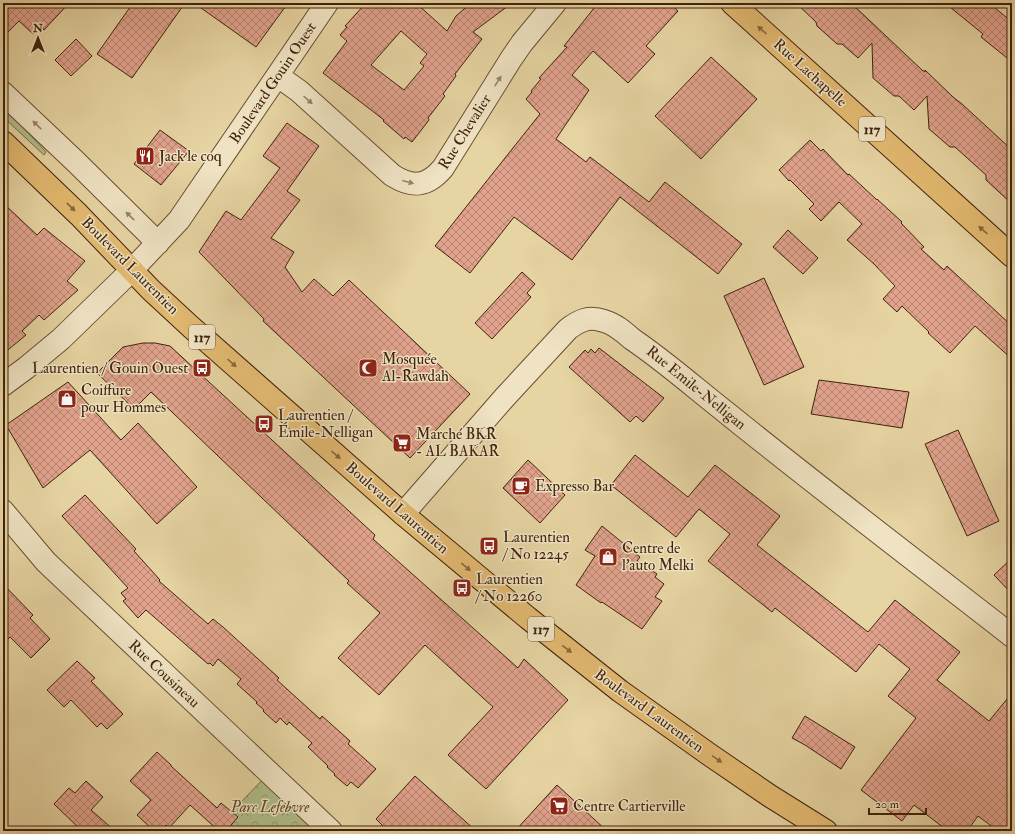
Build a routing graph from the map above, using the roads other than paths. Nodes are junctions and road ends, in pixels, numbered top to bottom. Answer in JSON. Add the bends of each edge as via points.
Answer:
{"nodes":[{"id":1,"x":327,"y":3,"type":"edge"},
{"id":2,"x":555,"y":3,"type":"edge"},
{"id":3,"x":732,"y":3,"type":"edge"},
{"id":4,"x":278,"y":76,"type":"junction"},
{"id":5,"x":3,"y":93,"type":"edge"},
{"id":6,"x":3,"y":142,"type":"edge"},
{"id":7,"x":158,"y":243,"type":"junction"},
{"id":8,"x":1012,"y":256,"type":"edge"},
{"id":9,"x":132,"y":270,"type":"junction"},
{"id":10,"x":3,"y":385,"type":"edge"},
{"id":11,"x":3,"y":510,"type":"edge"},
{"id":12,"x":403,"y":514,"type":"junction"},
{"id":13,"x":1012,"y":636,"type":"edge"},
{"id":14,"x":331,"y":831,"type":"edge"},
{"id":15,"x":826,"y":831,"type":"edge"}],
"edges":[{"from":1,"to":4,"type":"street","name":"Boulevard Gouin Ouest"},
{"from":4,"to":2,"type":"street","name":"Rue Chevalier","one_way":true,"via":[[299,91],[400,180],[415,184],[431,180],[443,168],[522,43]]},
{"from":8,"to":3,"type":"main road","name":"Rue Lachapelle","number":"117","one_way":true},
{"from":4,"to":7,"type":"street","name":"Boulevard Gouin Ouest","via":[[179,220]]},
{"from":7,"to":5,"type":"street","one_way":true},
{"from":6,"to":9,"type":"main road","name":"Boulevard Laurentien","number":"117","one_way":true},
{"from":7,"to":9,"type":"street","name":"Boulevard Gouin Ouest"},
{"from":9,"to":10,"type":"street","name":"Boulevard Gouin Ouest","via":[[61,339]]},
{"from":9,"to":12,"type":"main road","name":"Boulevard Laurentien","number":"117","one_way":true,"via":[[185,321]]},
{"from":11,"to":14,"type":"street","name":"Rue Cousineau","via":[[46,562]]},
{"from":12,"to":13,"type":"street","name":"Rue Emile-Nelligan","via":[[500,402],[568,329],[587,319],[605,321],[648,349]]},
{"from":12,"to":15,"type":"main road","name":"Boulevard Laurentien","number":"117","one_way":true,"via":[[620,691],[764,792]]}]}
